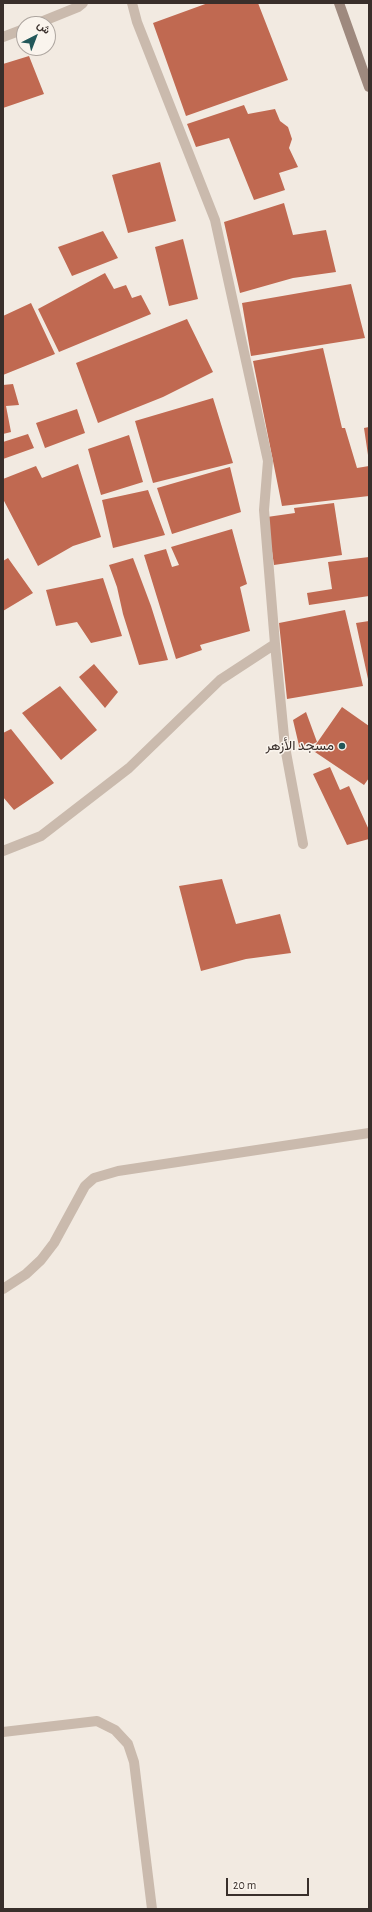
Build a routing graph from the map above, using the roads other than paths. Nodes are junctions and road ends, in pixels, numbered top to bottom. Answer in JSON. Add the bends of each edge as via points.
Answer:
{"nodes":[{"id":1,"x":83,"y":3,"type":"edge"},
{"id":2,"x":132,"y":3,"type":"edge"},
{"id":3,"x":340,"y":3,"type":"edge"},
{"id":4,"x":56,"y":16,"type":"edge"},
{"id":5,"x":16,"y":32,"type":"edge"},
{"id":6,"x":3,"y":37,"type":"edge"},
{"id":7,"x":369,"y":87,"type":"edge"},
{"id":8,"x":275,"y":644,"type":"junction"},
{"id":9,"x":303,"y":844,"type":"dead end"},
{"id":10,"x":3,"y":851,"type":"edge"},
{"id":11,"x":369,"y":1133,"type":"edge"},
{"id":12,"x":3,"y":1289,"type":"edge"},
{"id":13,"x":3,"y":1732,"type":"edge"},
{"id":14,"x":152,"y":1909,"type":"edge"}],
"edges":[{"from":1,"to":4,"type":"street"},
{"from":2,"to":8,"type":"street","via":[[137,22],[214,220],[225,267],[268,461],[264,510]]},
{"from":3,"to":7,"type":"main road"},
{"from":5,"to":6,"type":"street"},
{"from":8,"to":9,"type":"street","via":[[284,747]]},
{"from":8,"to":10,"type":"street","via":[[220,680],[128,768],[41,836]]},
{"from":11,"to":12,"type":"street","via":[[118,1171],[94,1178],[84,1186],[54,1243],[41,1260],[26,1274]]},
{"from":13,"to":14,"type":"street","via":[[97,1721],[115,1730],[128,1744],[134,1762]]}]}
